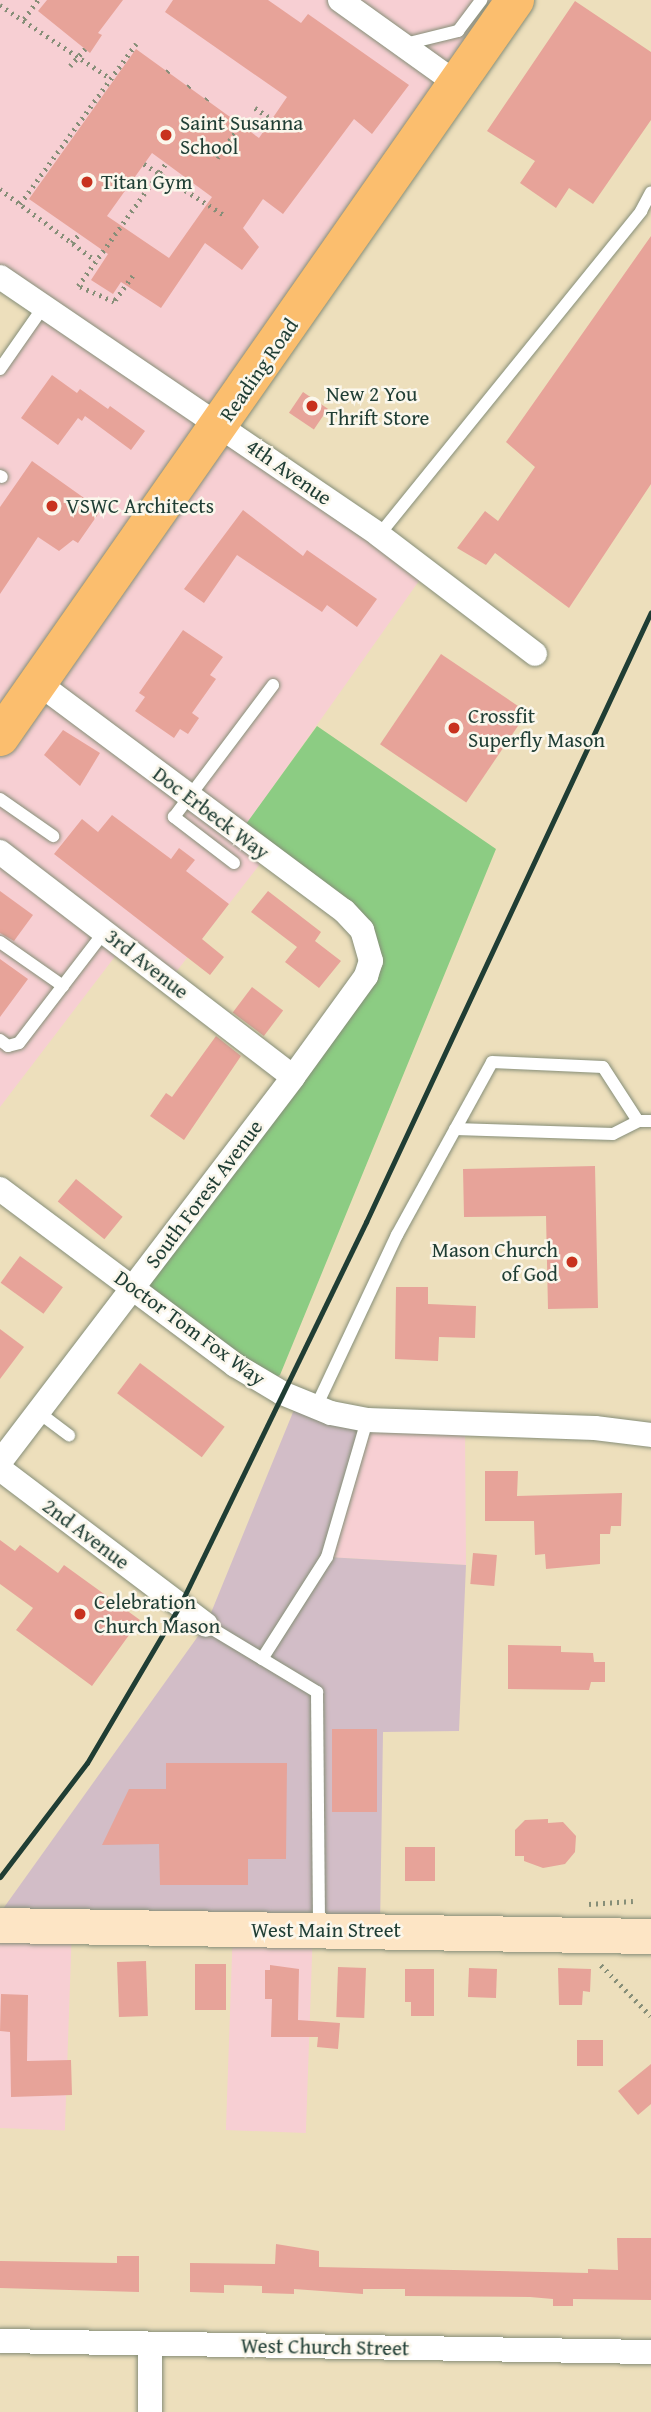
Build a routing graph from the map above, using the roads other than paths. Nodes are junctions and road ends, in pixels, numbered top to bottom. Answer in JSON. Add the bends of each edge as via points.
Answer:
{"nodes":[{"id":1,"x":340,"y":0,"type":"edge"},
{"id":2,"x":481,"y":0,"type":"edge"},
{"id":3,"x":515,"y":0,"type":"edge"},
{"id":4,"x":402,"y":45,"type":"junction"},
{"id":5,"x":456,"y":83,"type":"junction"},
{"id":6,"x":651,"y":192,"type":"edge"},
{"id":7,"x":0,"y":277,"type":"edge"},
{"id":8,"x":44,"y":306,"type":"junction"},
{"id":9,"x":0,"y":369,"type":"edge"},
{"id":10,"x":221,"y":425,"type":"junction"},
{"id":11,"x":379,"y":535,"type":"junction"},
{"id":12,"x":535,"y":654,"type":"dead end"},
{"id":13,"x":38,"y":683,"type":"junction"},
{"id":14,"x":273,"y":685,"type":"dead end"},
{"id":15,"x":0,"y":737,"type":"edge"},
{"id":16,"x":188,"y":797,"type":"junction"},
{"id":17,"x":0,"y":799,"type":"edge"},
{"id":18,"x":53,"y":836,"type":"dead end"},
{"id":19,"x":0,"y":852,"type":"edge"},
{"id":20,"x":234,"y":863,"type":"dead end"},
{"id":21,"x":105,"y":931,"type":"junction"},
{"id":22,"x":0,"y":942,"type":"edge"},
{"id":23,"x":371,"y":953,"type":"joint"},
{"id":24,"x":63,"y":986,"type":"junction"},
{"id":25,"x":0,"y":1040,"type":"edge"},
{"id":26,"x":293,"y":1077,"type":"junction"},
{"id":27,"x":644,"y":1121,"type":"edge"},
{"id":28,"x":455,"y":1129,"type":"junction"},
{"id":29,"x":0,"y":1189,"type":"edge"},
{"id":30,"x":133,"y":1288,"type":"junction"},
{"id":31,"x":316,"y":1407,"type":"junction"},
{"id":32,"x":38,"y":1412,"type":"junction"},
{"id":33,"x":367,"y":1420,"type":"junction"},
{"id":34,"x":69,"y":1435,"type":"dead end"},
{"id":35,"x":651,"y":1435,"type":"edge"},
{"id":36,"x":0,"y":1462,"type":"edge"},
{"id":37,"x":0,"y":1469,"type":"edge"},
{"id":38,"x":206,"y":1625,"type":"joint"},
{"id":39,"x":262,"y":1659,"type":"junction"},
{"id":40,"x":0,"y":1926,"type":"edge"},
{"id":41,"x":319,"y":1928,"type":"junction"},
{"id":42,"x":651,"y":1936,"type":"edge"},
{"id":43,"x":0,"y":2341,"type":"edge"},
{"id":44,"x":150,"y":2344,"type":"junction"},
{"id":45,"x":651,"y":2352,"type":"edge"},
{"id":46,"x":150,"y":2412,"type":"edge"}],
"edges":[{"from":1,"to":4,"type":"street"},
{"from":2,"to":4,"type":"lane","via":[[458,31]]},
{"from":3,"to":5,"type":"main road","name":"Reading Road"},
{"from":4,"to":5,"type":"street"},
{"from":5,"to":10,"type":"main road","name":"Reading Road"},
{"from":6,"to":11,"type":"lane"},
{"from":7,"to":8,"type":"street","name":"4th Avenue"},
{"from":8,"to":9,"type":"lane"},
{"from":8,"to":10,"type":"street","name":"4th Avenue"},
{"from":10,"to":11,"type":"street","name":"4th Avenue"},
{"from":10,"to":13,"type":"main road","name":"Reading Road"},
{"from":11,"to":12,"type":"street","name":"4th Avenue"},
{"from":13,"to":15,"type":"main road","name":"Reading Road"},
{"from":13,"to":16,"type":"street","name":"Doc Erbeck Way"},
{"from":14,"to":16,"type":"lane"},
{"from":16,"to":20,"type":"lane","via":[[174,817]]},
{"from":16,"to":23,"type":"street","name":"Doc Erbeck Way","via":[[344,912],[362,930]]},
{"from":17,"to":18,"type":"lane"},
{"from":19,"to":21,"type":"street","name":"3rd Avenue"},
{"from":21,"to":24,"type":"lane"},
{"from":21,"to":26,"type":"street","name":"3rd Avenue"},
{"from":22,"to":24,"type":"lane"},
{"from":23,"to":26,"type":"street","name":"South Forest Avenue","via":[[366,976]]},
{"from":24,"to":25,"type":"lane","via":[[19,1043],[8,1046]]},
{"from":26,"to":30,"type":"street","name":"South Forest Avenue"},
{"from":27,"to":28,"type":"lane","via":[[613,1134]]},
{"from":27,"to":28,"type":"lane","via":[[603,1067],[492,1062]]},
{"from":28,"to":31,"type":"lane","via":[[397,1235]]},
{"from":29,"to":30,"type":"street","name":"Doctor Tom Fox Way"},
{"from":30,"to":31,"type":"street","name":"Doctor Tom Fox Way","via":[[263,1383]]},
{"from":30,"to":32,"type":"street","name":"South Forest Avenue"},
{"from":31,"to":33,"type":"street","name":"Doctor Tom Fox Way"},
{"from":32,"to":34,"type":"lane"},
{"from":32,"to":36,"type":"street","name":"South Forest Avenue"},
{"from":33,"to":35,"type":"street","name":"Doctor Tom Fox Way"},
{"from":33,"to":39,"type":"lane","via":[[327,1557]]},
{"from":37,"to":38,"type":"street","name":"2nd Avenue"},
{"from":38,"to":39,"type":"lane"},
{"from":39,"to":41,"type":"lane","via":[[317,1692]]},
{"from":40,"to":41,"type":"main road","name":"West Main Street"},
{"from":41,"to":42,"type":"main road","name":"West Main Street"},
{"from":43,"to":44,"type":"street","name":"West Church Street"},
{"from":44,"to":45,"type":"street","name":"West Church Street"},
{"from":44,"to":46,"type":"street"}]}
